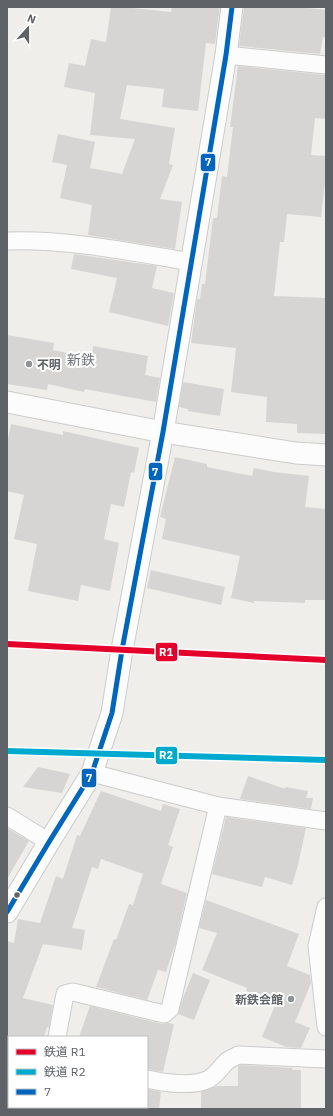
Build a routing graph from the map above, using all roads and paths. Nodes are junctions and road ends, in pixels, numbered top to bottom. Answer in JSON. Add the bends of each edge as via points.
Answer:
{"nodes":[{"id":1,"x":232,"y":7,"type":"edge"},
{"id":2,"x":226,"y":55,"type":"junction"},
{"id":3,"x":326,"y":65,"type":"edge"},
{"id":4,"x":7,"y":241,"type":"edge"},
{"id":5,"x":192,"y":262,"type":"junction"},
{"id":6,"x":7,"y":402,"type":"edge"},
{"id":7,"x":163,"y":432,"type":"junction"},
{"id":8,"x":326,"y":455,"type":"edge"},
{"id":9,"x":92,"y":773,"type":"junction"},
{"id":10,"x":218,"y":806,"type":"junction"},
{"id":11,"x":7,"y":816,"type":"edge"},
{"id":12,"x":326,"y":821,"type":"edge"},
{"id":13,"x":49,"y":842,"type":"junction"},
{"id":14,"x":326,"y":907,"type":"edge"},
{"id":15,"x":7,"y":912,"type":"edge"},
{"id":16,"x":326,"y":1027,"type":"edge"},
{"id":17,"x":57,"y":1036,"type":"edge"},
{"id":18,"x":326,"y":1059,"type":"edge"},
{"id":19,"x":148,"y":1079,"type":"edge"}],
"edges":[{"from":1,"to":2,"type":"street"},
{"from":2,"to":3,"type":"street"},
{"from":2,"to":5,"type":"street"},
{"from":4,"to":5,"type":"street","via":[[67,243]]},
{"from":5,"to":7,"type":"street"},
{"from":6,"to":7,"type":"street"},
{"from":7,"to":8,"type":"street","via":[[296,453]]},
{"from":7,"to":9,"type":"street","via":[[112,713]]},
{"from":9,"to":10,"type":"street"},
{"from":9,"to":13,"type":"street"},
{"from":10,"to":12,"type":"street"},
{"from":10,"to":17,"type":"street","via":[[170,1009],[164,1014],[73,992],[65,994]]},
{"from":11,"to":13,"type":"street"},
{"from":13,"to":15,"type":"street"},
{"from":14,"to":16,"type":"street","via":[[317,946]]},
{"from":18,"to":19,"type":"street","via":[[238,1055],[228,1060],[221,1070],[208,1079],[191,1083],[163,1083]]}]}
